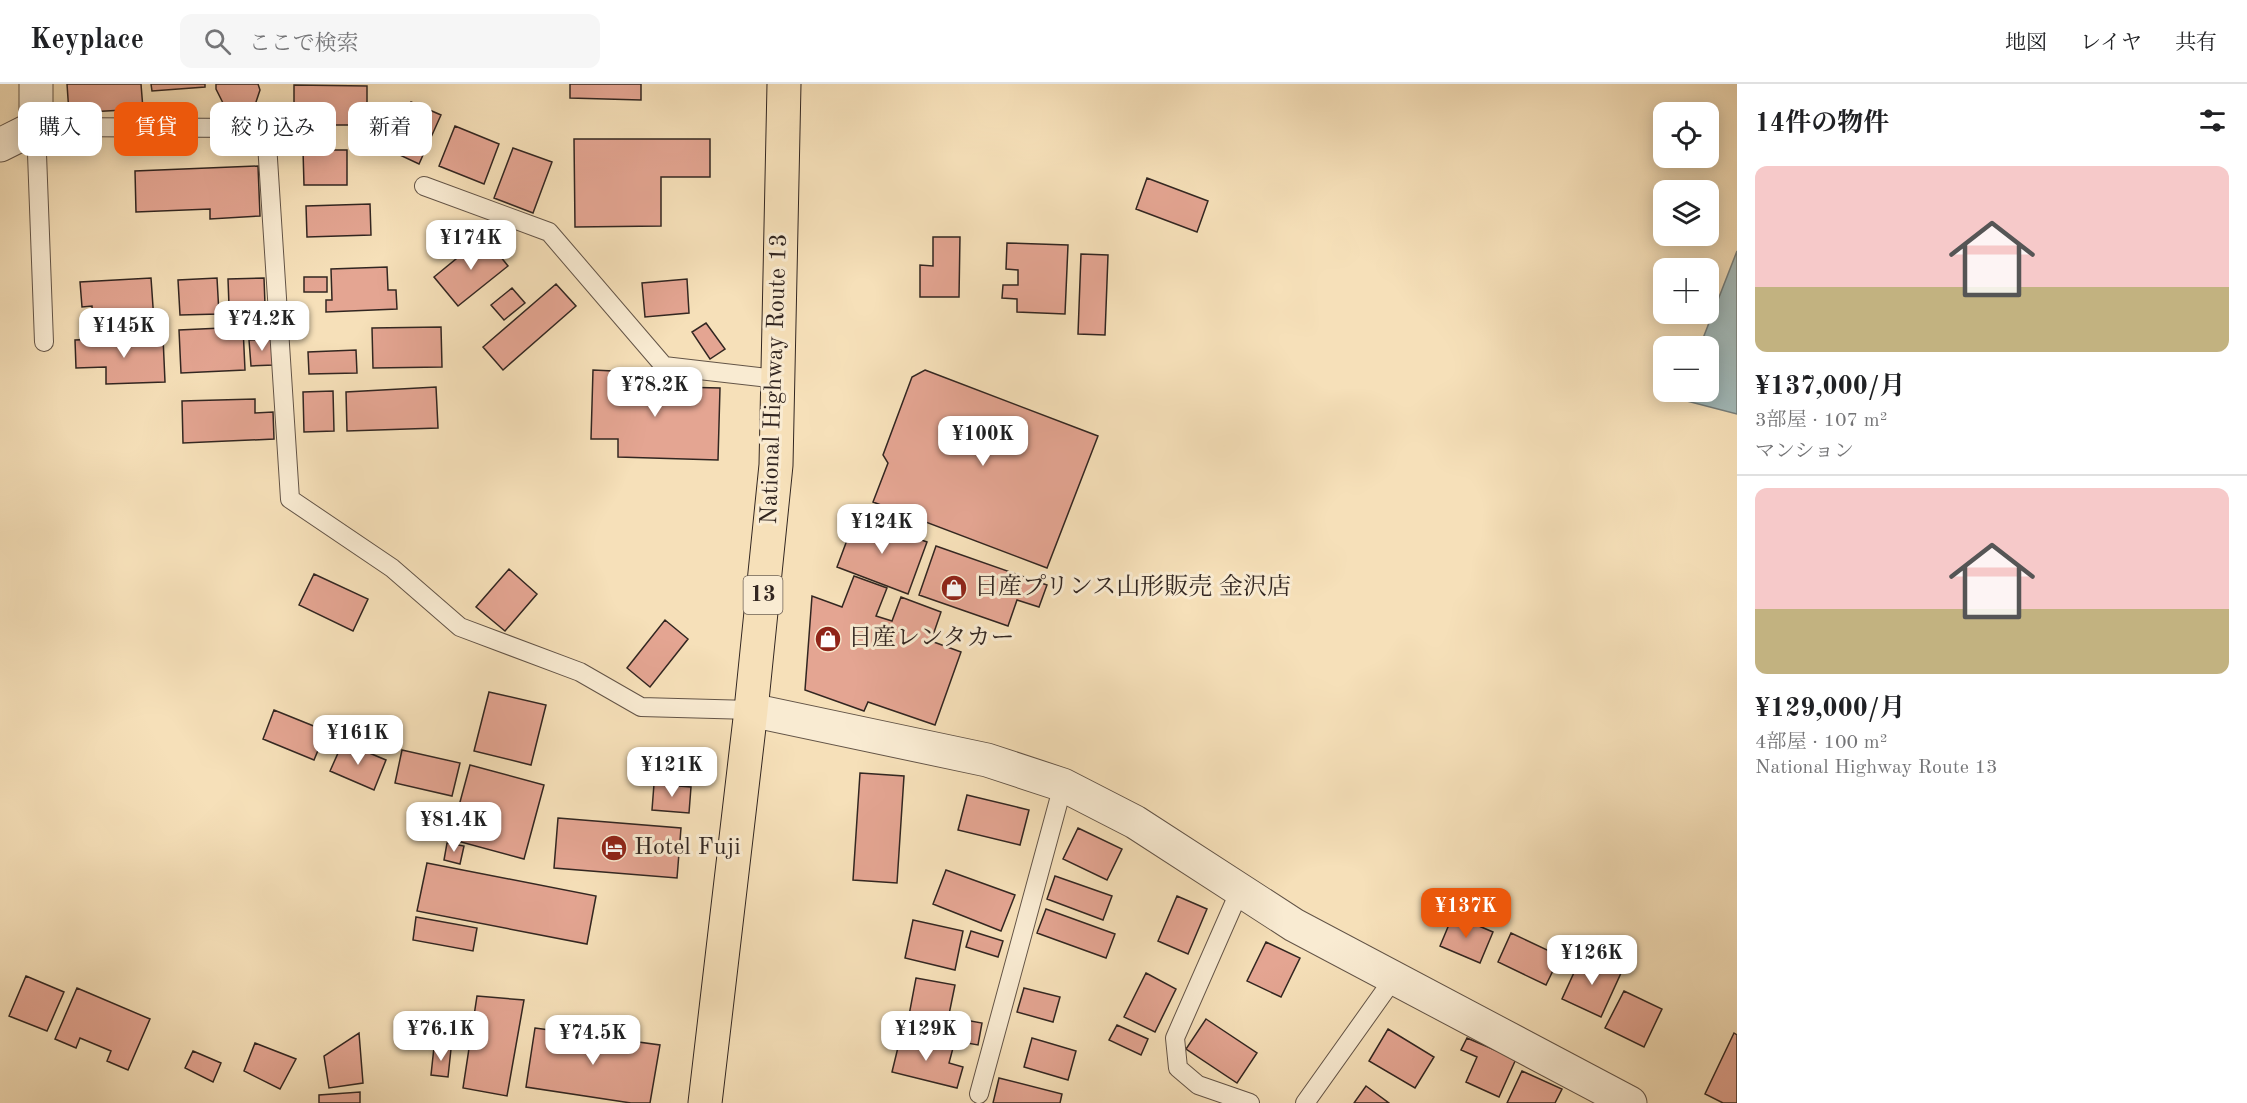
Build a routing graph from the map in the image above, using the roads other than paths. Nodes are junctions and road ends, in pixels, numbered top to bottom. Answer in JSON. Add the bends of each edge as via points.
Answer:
{"nodes":[{"id":1,"x":36,"y":84,"type":"edge"},
{"id":2,"x":784,"y":84,"type":"edge"},
{"id":3,"x":36,"y":102,"type":"edge"},
{"id":4,"x":102,"y":127,"type":"edge"},
{"id":5,"x":18,"y":136,"type":"edge"},
{"id":6,"x":0,"y":145,"type":"edge"},
{"id":7,"x":37,"y":156,"type":"edge"},
{"id":8,"x":424,"y":186,"type":"dead end"},
{"id":9,"x":44,"y":342,"type":"dead end"},
{"id":10,"x":777,"y":379,"type":"junction"},
{"id":11,"x":751,"y":710,"type":"junction"},
{"id":12,"x":1062,"y":785,"type":"junction"},
{"id":13,"x":1240,"y":890,"type":"junction"},
{"id":14,"x":1394,"y":978,"type":"junction"},
{"id":15,"x":979,"y":1094,"type":"dead end"},
{"id":16,"x":705,"y":1103,"type":"edge"},
{"id":17,"x":1250,"y":1103,"type":"edge"},
{"id":18,"x":1305,"y":1103,"type":"edge"},
{"id":19,"x":1630,"y":1103,"type":"edge"}],
"edges":[{"from":1,"to":3,"type":"street"},
{"from":2,"to":10,"type":"highway","name":"National Highway Route 13","number":"13"},
{"from":4,"to":11,"type":"lane","via":[[266,128],[290,499],[392,568],[460,627],[580,672],[642,707]]},
{"from":5,"to":6,"type":"street"},
{"from":7,"to":9,"type":"lane"},
{"from":8,"to":10,"type":"lane","via":[[549,232],[664,366]]},
{"from":10,"to":11,"type":"highway","name":"National Highway Route 13","number":"13","via":[[776,465]]},
{"from":11,"to":12,"type":"street","via":[[987,760]]},
{"from":11,"to":16,"type":"highway","name":"National Highway Route 13","number":"13"},
{"from":12,"to":13,"type":"street","via":[[1135,822]]},
{"from":12,"to":15,"type":"lane"},
{"from":13,"to":14,"type":"street","via":[[1294,925]]},
{"from":13,"to":17,"type":"lane","via":[[1175,1038],[1178,1068],[1198,1085]]},
{"from":14,"to":18,"type":"lane"},
{"from":14,"to":19,"type":"street"}]}
